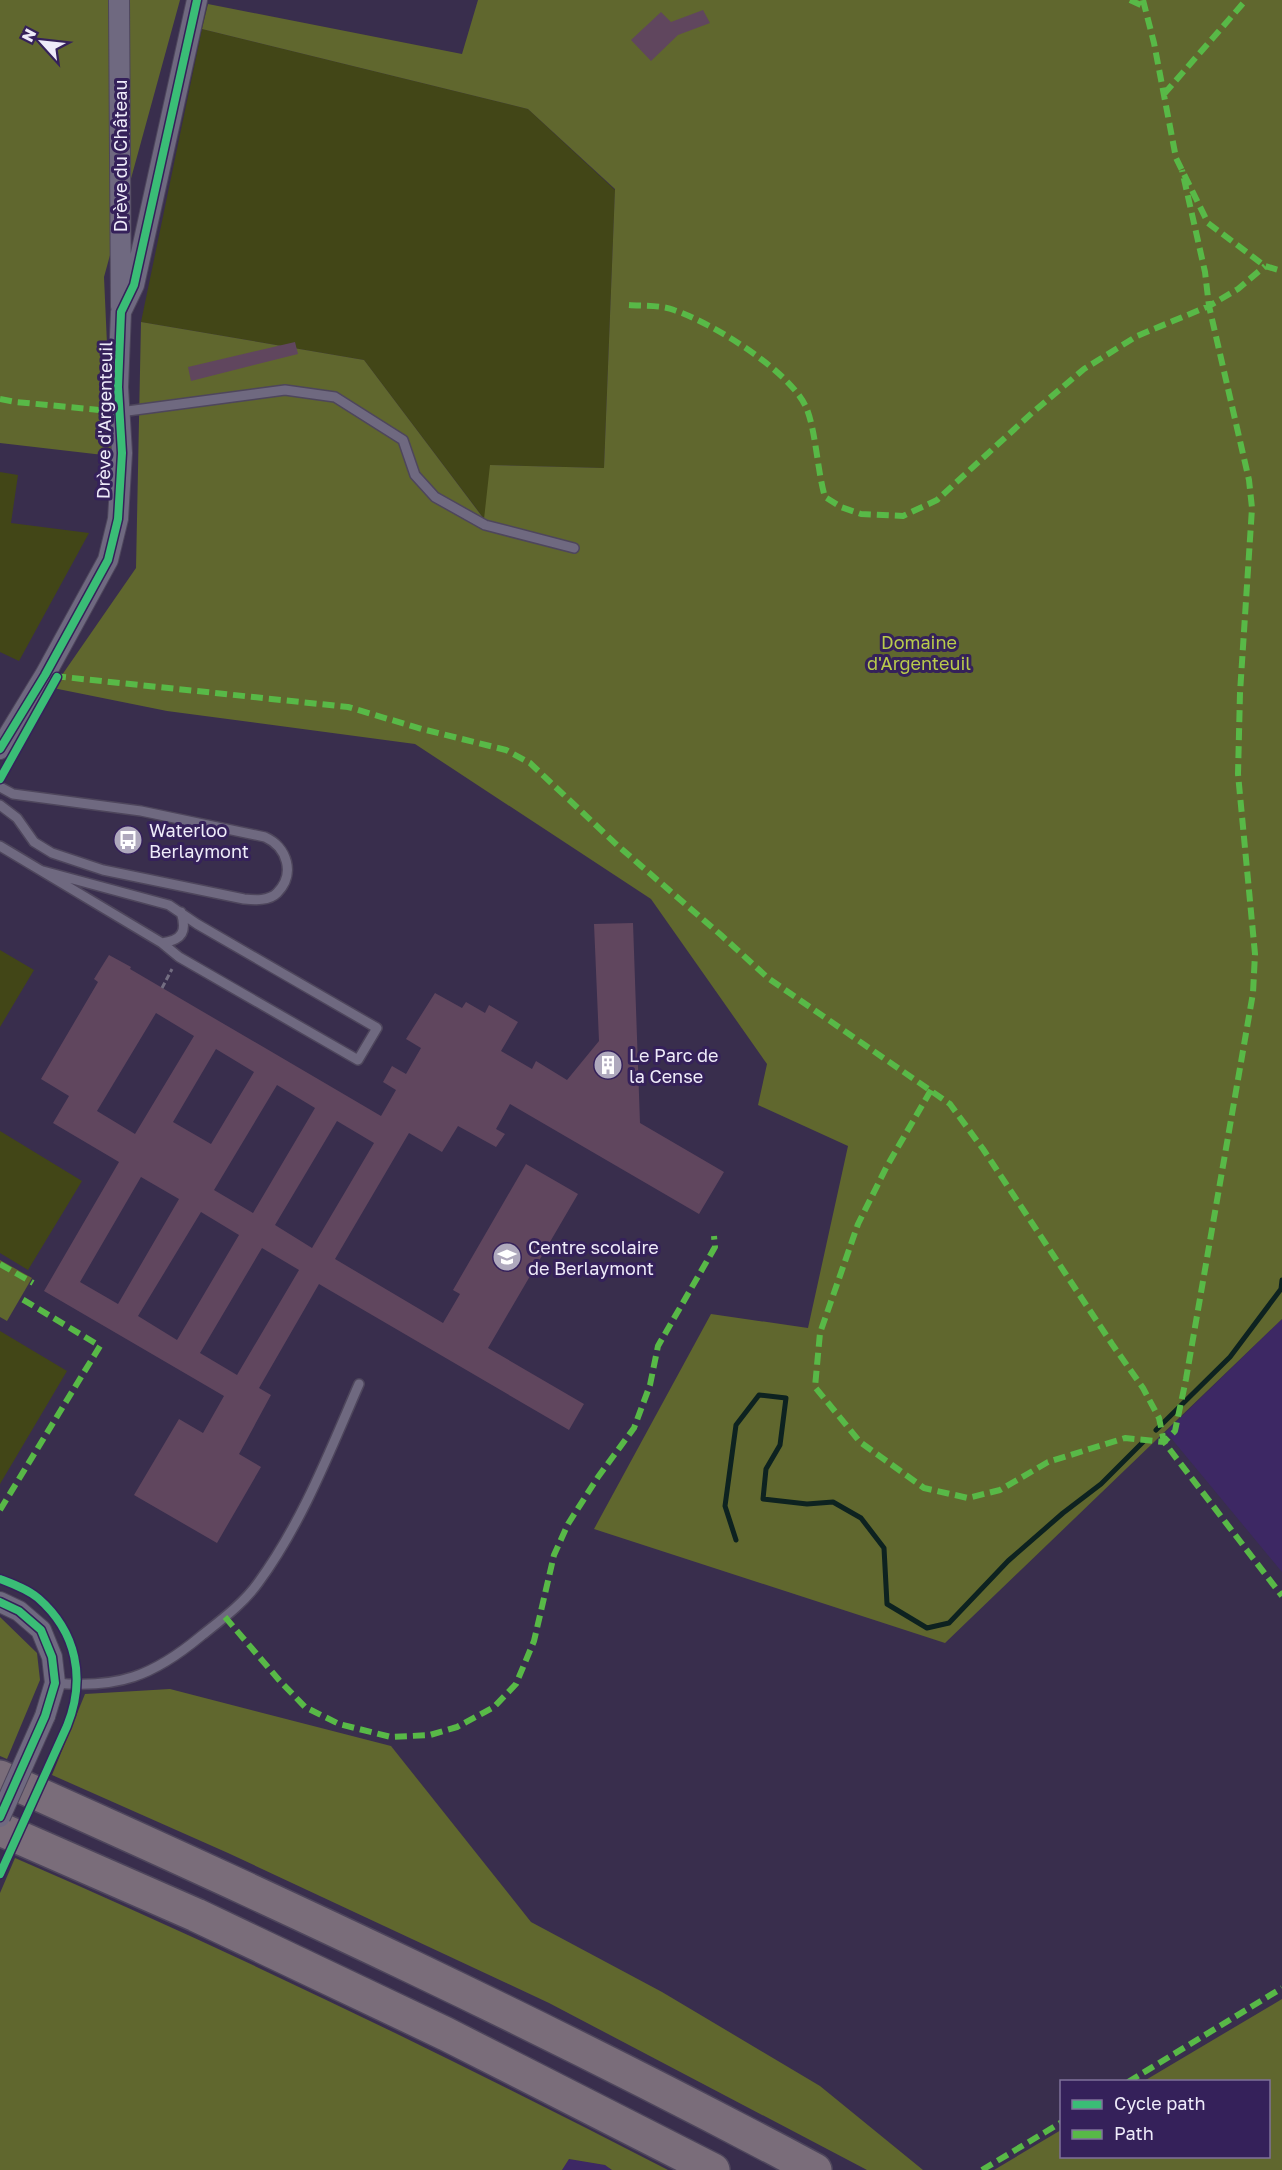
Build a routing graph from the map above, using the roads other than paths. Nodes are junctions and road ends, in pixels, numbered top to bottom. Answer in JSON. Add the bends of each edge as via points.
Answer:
{"nodes":[{"id":1,"x":119,"y":0,"type":"edge"},
{"id":2,"x":197,"y":0,"type":"edge"},
{"id":3,"x":121,"y":312,"type":"junction"},
{"id":4,"x":120,"y":412,"type":"junction"},
{"id":5,"x":574,"y":548,"type":"dead end"},
{"id":6,"x":0,"y":749,"type":"edge"},
{"id":7,"x":0,"y":787,"type":"edge"},
{"id":8,"x":0,"y":805,"type":"edge"},
{"id":9,"x":0,"y":846,"type":"edge"},
{"id":10,"x":43,"y":871,"type":"junction"},
{"id":11,"x":181,"y":912,"type":"junction"},
{"id":12,"x":162,"y":943,"type":"junction"},
{"id":13,"x":358,"y":1384,"type":"dead end"},
{"id":14,"x":0,"y":1602,"type":"edge"},
{"id":15,"x":55,"y":1683,"type":"junction"},
{"id":16,"x":0,"y":1777,"type":"edge"},
{"id":17,"x":0,"y":1816,"type":"edge"},
{"id":18,"x":0,"y":1829,"type":"edge"},
{"id":19,"x":712,"y":2170,"type":"edge"},
{"id":20,"x":815,"y":2170,"type":"edge"}],
"edges":[{"from":1,"to":3,"type":"street","name":"Drève du Château"},
{"from":2,"to":3,"type":"street","name":"Drève d'Argenteuil","via":[[134,285]]},
{"from":3,"to":4,"type":"street","name":"Drève d'Argenteuil"},
{"from":4,"to":5,"type":"lane","via":[[285,390],[335,397],[403,440],[416,475],[435,497],[485,525]]},
{"from":4,"to":6,"type":"street","name":"Drève d'Argenteuil","via":[[118,519],[108,560]]},
{"from":7,"to":8,"type":"lane","via":[[14,794],[141,811],[265,837],[285,855],[285,880],[277,894],[263,900],[244,900],[103,870],[52,853],[34,842]]},
{"from":9,"to":10,"type":"lane"},
{"from":10,"to":11,"type":"lane","via":[[154,900]]},
{"from":10,"to":12,"type":"lane"},
{"from":11,"to":12,"type":"lane","via":[[185,923],[181,934],[175,941]]},
{"from":11,"to":12,"type":"lane","via":[[376,1028],[358,1060],[179,957]]},
{"from":13,"to":15,"type":"lane","via":[[289,1536],[257,1585],[225,1617],[159,1667],[141,1675],[122,1682]]},
{"from":14,"to":15,"type":"street","via":[[19,1611],[41,1630],[52,1657]]},
{"from":15,"to":17,"type":"street","bridge":true,"via":[[45,1716]]},
{"from":16,"to":20,"type":"highway","via":[[469,1992]]},
{"from":18,"to":19,"type":"highway","via":[[196,1915],[446,2034]]}]}
